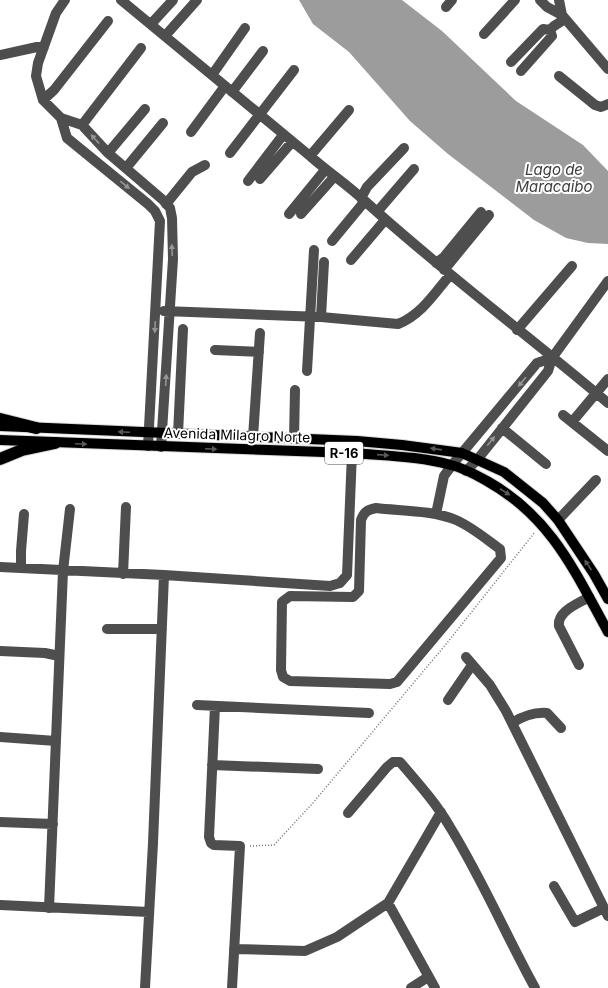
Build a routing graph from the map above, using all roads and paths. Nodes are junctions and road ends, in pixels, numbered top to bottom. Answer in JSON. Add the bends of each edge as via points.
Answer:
{"nodes":[{"id":1,"x":65,"y":0,"type":"edge"},
{"id":2,"x":121,"y":0,"type":"edge"},
{"id":3,"x":173,"y":0,"type":"edge"},
{"id":4,"x":197,"y":0,"type":"edge"},
{"id":5,"x":515,"y":0,"type":"edge"},
{"id":6,"x":540,"y":0,"type":"edge"},
{"id":7,"x":560,"y":0,"type":"edge"},
{"id":8,"x":563,"y":17,"type":"junction"},
{"id":9,"x":108,"y":21,"type":"dead end"},
{"id":10,"x":151,"y":24,"type":"junction"},
{"id":11,"x":245,"y":28,"type":"dead end"},
{"id":12,"x":550,"y":30,"type":"junction"},
{"id":13,"x":484,"y":34,"type":"dead end"},
{"id":14,"x":165,"y":36,"type":"junction"},
{"id":15,"x":44,"y":47,"type":"junction"},
{"id":16,"x":142,"y":48,"type":"dead end"},
{"id":17,"x":263,"y":52,"type":"dead end"},
{"id":18,"x":0,"y":55,"type":"edge"},
{"id":19,"x":511,"y":62,"type":"dead end"},
{"id":20,"x":608,"y":69,"type":"edge"},
{"id":21,"x":294,"y":70,"type":"dead end"},
{"id":22,"x":521,"y":71,"type":"dead end"},
{"id":23,"x":212,"y":75,"type":"junction"},
{"id":24,"x":559,"y":76,"type":"dead end"},
{"id":25,"x":229,"y":89,"type":"junction"},
{"id":26,"x":43,"y":100,"type":"junction"},
{"id":27,"x":608,"y":104,"type":"edge"},
{"id":28,"x":145,"y":109,"type":"dead end"},
{"id":29,"x":349,"y":110,"type":"dead end"},
{"id":30,"x":259,"y":114,"type":"junction"},
{"id":31,"x":61,"y":118,"type":"junction"},
{"id":32,"x":163,"y":123,"type":"dead end"},
{"id":33,"x":82,"y":125,"type":"junction"},
{"id":34,"x":191,"y":132,"type":"dead end"},
{"id":35,"x":283,"y":135,"type":"junction"},
{"id":36,"x":292,"y":142,"type":"junction"},
{"id":37,"x":404,"y":148,"type":"dead end"},
{"id":38,"x":108,"y":153,"type":"junction"},
{"id":39,"x":230,"y":153,"type":"dead end"},
{"id":40,"x":310,"y":156,"type":"junction"},
{"id":41,"x":205,"y":164,"type":"dead end"},
{"id":42,"x":126,"y":168,"type":"junction"},
{"id":43,"x":414,"y":169,"type":"dead end"},
{"id":44,"x":325,"y":170,"type":"junction"},
{"id":45,"x":334,"y":177,"type":"junction"},
{"id":46,"x":260,"y":179,"type":"dead end"},
{"id":47,"x":248,"y":182,"type":"dead end"},
{"id":48,"x":363,"y":199,"type":"junction"},
{"id":49,"x":166,"y":204,"type":"junction"},
{"id":50,"x":377,"y":212,"type":"junction"},
{"id":51,"x":289,"y":214,"type":"dead end"},
{"id":52,"x":300,"y":214,"type":"dead end"},
{"id":53,"x":485,"y":214,"type":"dead end"},
{"id":54,"x":385,"y":220,"type":"junction"},
{"id":55,"x":332,"y":241,"type":"dead end"},
{"id":56,"x":314,"y":250,"type":"dead end"},
{"id":57,"x":351,"y":260,"type":"dead end"},
{"id":58,"x":324,"y":262,"type":"dead end"},
{"id":59,"x":572,"y":266,"type":"dead end"},
{"id":60,"x":443,"y":269,"type":"junction"},
{"id":61,"x":608,"y":281,"type":"edge"},
{"id":62,"x":170,"y":310,"type":"junction"},
{"id":63,"x":156,"y":311,"type":"junction"},
{"id":64,"x":309,"y":317,"type":"junction"},
{"id":65,"x":321,"y":317,"type":"junction"},
{"id":66,"x":183,"y":329,"type":"dead end"},
{"id":67,"x":517,"y":330,"type":"junction"},
{"id":68,"x":260,"y":333,"type":"dead end"},
{"id":69,"x":215,"y":350,"type":"dead end"},
{"id":70,"x":259,"y":352,"type":"junction"},
{"id":71,"x":552,"y":358,"type":"junction"},
{"id":72,"x":307,"y":371,"type":"dead end"},
{"id":73,"x":608,"y":379,"type":"edge"},
{"id":74,"x":295,"y":390,"type":"dead end"},
{"id":75,"x":596,"y":394,"type":"junction"},
{"id":76,"x":164,"y":403,"type":"junction"},
{"id":77,"x":179,"y":403,"type":"junction"},
{"id":78,"x":608,"y":403,"type":"edge"},
{"id":79,"x":562,"y":415,"type":"dead end"},
{"id":80,"x":0,"y":419,"type":"edge"},
{"id":81,"x":572,"y":422,"type":"junction"},
{"id":82,"x":0,"y":426,"type":"edge"},
{"id":83,"x":36,"y":428,"type":"junction"},
{"id":84,"x":502,"y":428,"type":"junction"},
{"id":85,"x":149,"y":433,"type":"junction"},
{"id":86,"x":162,"y":434,"type":"junction"},
{"id":87,"x":178,"y":434,"type":"junction"},
{"id":88,"x":253,"y":437,"type":"junction"},
{"id":89,"x":294,"y":439,"type":"junction"},
{"id":90,"x":0,"y":440,"type":"edge"},
{"id":91,"x":55,"y":443,"type":"junction"},
{"id":92,"x":148,"y":446,"type":"junction"},
{"id":93,"x":161,"y":447,"type":"junction"},
{"id":94,"x":608,"y":451,"type":"edge"},
{"id":95,"x":352,"y":453,"type":"junction"},
{"id":96,"x":462,"y":453,"type":"junction"},
{"id":97,"x":0,"y":459,"type":"edge"},
{"id":98,"x":477,"y":460,"type":"junction"},
{"id":99,"x":546,"y":464,"type":"dead end"},
{"id":100,"x":452,"y":465,"type":"junction"},
{"id":101,"x":466,"y":471,"type":"junction"},
{"id":102,"x":596,"y":480,"type":"dead end"},
{"id":103,"x":126,"y":507,"type":"dead end"},
{"id":104,"x":70,"y":509,"type":"dead end"},
{"id":105,"x":24,"y":514,"type":"dead end"},
{"id":106,"x":436,"y":514,"type":"junction"},
{"id":107,"x":558,"y":520,"type":"junction"},
{"id":108,"x":542,"y":523,"type":"junction"},
{"id":109,"x":0,"y":567,"type":"edge"},
{"id":110,"x":21,"y":568,"type":"junction"},
{"id":111,"x":63,"y":571,"type":"junction"},
{"id":112,"x":123,"y":574,"type":"junction"},
{"id":113,"x":164,"y":575,"type":"junction"},
{"id":114,"x":589,"y":597,"type":"junction"},
{"id":115,"x":608,"y":599,"type":"edge"},
{"id":116,"x":107,"y":629,"type":"dead end"},
{"id":117,"x":162,"y":629,"type":"junction"},
{"id":118,"x":608,"y":632,"type":"edge"},
{"id":119,"x":0,"y":651,"type":"edge"},
{"id":120,"x":59,"y":656,"type":"junction"},
{"id":121,"x":579,"y":665,"type":"dead end"},
{"id":122,"x":448,"y":700,"type":"dead end"},
{"id":123,"x":197,"y":705,"type":"dead end"},
{"id":124,"x":215,"y":706,"type":"junction"},
{"id":125,"x":369,"y":713,"type":"dead end"},
{"id":126,"x":512,"y":723,"type":"junction"},
{"id":127,"x":561,"y":728,"type":"dead end"},
{"id":128,"x":0,"y":737,"type":"edge"},
{"id":129,"x":56,"y":741,"type":"junction"},
{"id":130,"x":212,"y":765,"type":"junction"},
{"id":131,"x":318,"y":769,"type":"dead end"},
{"id":132,"x":441,"y":812,"type":"junction"},
{"id":133,"x":348,"y":813,"type":"dead end"},
{"id":134,"x":0,"y":822,"type":"edge"},
{"id":135,"x":52,"y":824,"type":"junction"},
{"id":136,"x":240,"y":846,"type":"junction"},
{"id":137,"x":554,"y":886,"type":"dead end"},
{"id":138,"x":388,"y":903,"type":"junction"},
{"id":139,"x":0,"y":905,"type":"edge"},
{"id":140,"x":49,"y":908,"type":"junction"},
{"id":141,"x":149,"y":912,"type":"junction"},
{"id":142,"x":606,"y":912,"type":"edge"},
{"id":143,"x":234,"y":949,"type":"junction"},
{"id":144,"x":428,"y":977,"type":"junction"},
{"id":145,"x":145,"y":988,"type":"edge"},
{"id":146,"x":232,"y":988,"type":"edge"},
{"id":147,"x":411,"y":988,"type":"edge"},
{"id":148,"x":435,"y":988,"type":"edge"},
{"id":149,"x":535,"y":988,"type":"edge"}],
"edges":[{"from":1,"to":15,"type":"street","via":[[56,13]]},
{"from":2,"to":10,"type":"street"},
{"from":3,"to":10,"type":"street"},
{"from":4,"to":14,"type":"street"},
{"from":5,"to":13,"type":"street"},
{"from":6,"to":8,"type":"street"},
{"from":7,"to":8,"type":"street"},
{"from":8,"to":12,"type":"street"},
{"from":8,"to":20,"type":"street"},
{"from":9,"to":26,"type":"street","via":[[54,90]]},
{"from":10,"to":14,"type":"street"},
{"from":11,"to":23,"type":"street"},
{"from":12,"to":19,"type":"street","via":[[543,29]]},
{"from":12,"to":22,"type":"street","via":[[552,36]]},
{"from":14,"to":23,"type":"street"},
{"from":15,"to":18,"type":"street","via":[[37,46]]},
{"from":15,"to":26,"type":"street","via":[[36,76]]},
{"from":16,"to":33,"type":"street"},
{"from":17,"to":25,"type":"street"},
{"from":21,"to":30,"type":"street"},
{"from":23,"to":25,"type":"street"},
{"from":24,"to":27,"type":"street","via":[[595,105],[601,108]]},
{"from":25,"to":30,"type":"street"},
{"from":25,"to":34,"type":"street"},
{"from":26,"to":31,"type":"street"},
{"from":28,"to":38,"type":"street"},
{"from":29,"to":40,"type":"street"},
{"from":30,"to":35,"type":"street"},
{"from":30,"to":39,"type":"street"},
{"from":31,"to":33,"type":"street"},
{"from":31,"to":63,"type":"street","one_way":true,"via":[[67,138],[155,211],[160,221]]},
{"from":32,"to":42,"type":"street"},
{"from":38,"to":33,"type":"street","one_way":true},
{"from":35,"to":36,"type":"street"},
{"from":35,"to":47,"type":"street"},
{"from":36,"to":40,"type":"street"},
{"from":36,"to":46,"type":"street"},
{"from":37,"to":48,"type":"street","via":[[367,187]]},
{"from":38,"to":42,"type":"street"},
{"from":40,"to":44,"type":"street"},
{"from":41,"to":49,"type":"street","via":[[192,172]]},
{"from":42,"to":49,"type":"street"},
{"from":43,"to":50,"type":"street"},
{"from":44,"to":45,"type":"street"},
{"from":44,"to":51,"type":"street"},
{"from":45,"to":48,"type":"street"},
{"from":45,"to":52,"type":"street"},
{"from":48,"to":50,"type":"street"},
{"from":48,"to":55,"type":"street"},
{"from":62,"to":49,"type":"street","one_way":true,"via":[[172,218],[170,208]]},
{"from":50,"to":54,"type":"street"},
{"from":53,"to":60,"type":"street"},
{"from":54,"to":57,"type":"street"},
{"from":54,"to":60,"type":"street"},
{"from":56,"to":64,"type":"street"},
{"from":58,"to":65,"type":"street"},
{"from":59,"to":67,"type":"street"},
{"from":60,"to":65,"type":"street","via":[[419,312],[398,324]]},
{"from":60,"to":67,"type":"street"},
{"from":61,"to":71,"type":"street"},
{"from":62,"to":63,"type":"street"},
{"from":62,"to":64,"type":"street"},
{"from":76,"to":62,"type":"street","one_way":true},
{"from":63,"to":85,"type":"street","one_way":true},
{"from":64,"to":65,"type":"street"},
{"from":64,"to":72,"type":"street"},
{"from":66,"to":77,"type":"street"},
{"from":67,"to":71,"type":"street"},
{"from":68,"to":70,"type":"street"},
{"from":69,"to":70,"type":"street"},
{"from":70,"to":88,"type":"street"},
{"from":71,"to":75,"type":"street"},
{"from":71,"to":84,"type":"street","via":[[548,371]]},
{"from":71,"to":96,"type":"street","one_way":true,"via":[[537,363]]},
{"from":73,"to":75,"type":"street"},
{"from":74,"to":89,"type":"street"},
{"from":75,"to":78,"type":"street"},
{"from":75,"to":81,"type":"street"},
{"from":76,"to":77,"type":"street"},
{"from":76,"to":86,"type":"street"},
{"from":77,"to":87,"type":"street"},
{"from":79,"to":81,"type":"street"},
{"from":80,"to":83,"type":"highway"},
{"from":81,"to":94,"type":"street"},
{"from":82,"to":83,"type":"main road","name":"Avenida Milagro Norte","number":"R-16"},
{"from":85,"to":83,"type":"main road","name":"Avenida Milagro Norte","number":"R-16","one_way":true},
{"from":98,"to":84,"type":"street","one_way":true},
{"from":84,"to":99,"type":"street"},
{"from":85,"to":86,"type":"main road","name":"Avenida Milagro Norte","number":"R-16"},
{"from":85,"to":92,"type":"street"},
{"from":86,"to":87,"type":"main road","name":"Avenida Milagro Norte","number":"R-16"},
{"from":86,"to":93,"type":"street"},
{"from":87,"to":88,"type":"main road","name":"Avenida Milagro Norte","number":"R-16"},
{"from":88,"to":89,"type":"main road","name":"Avenida Milagro Norte","number":"R-16"},
{"from":96,"to":89,"type":"main road","name":"Avenida Milagro Norte","number":"R-16","one_way":true,"via":[[402,444]]},
{"from":90,"to":91,"type":"main road","name":"Avenida Milagro Norte","number":"R-16"},
{"from":91,"to":92,"type":"main road","name":"Avenida Milagro Norte","number":"R-16","one_way":true},
{"from":91,"to":97,"type":"highway","via":[[22,450]]},
{"from":92,"to":93,"type":"main road","name":"Avenida Milagro Norte","number":"R-16"},
{"from":93,"to":95,"type":"main road","name":"Avenida Milagro Norte","number":"R-16","one_way":true},
{"from":95,"to":100,"type":"main road","name":"Avenida Milagro Norte","number":"R-16","one_way":true,"via":[[407,457]]},
{"from":95,"to":113,"type":"street","via":[[347,575],[340,583],[330,586]]},
{"from":96,"to":98,"type":"main road","name":"Avenida Milagro Norte","number":"R-16"},
{"from":96,"to":100,"type":"street"},
{"from":98,"to":101,"type":"street"},
{"from":98,"to":107,"type":"main road","name":"Avenida Milagro Norte","number":"R-16","via":[[504,472],[544,503]]},
{"from":100,"to":101,"type":"main road","name":"Avenida Milagro Norte","number":"R-16"},
{"from":100,"to":106,"type":"street","via":[[444,476]]},
{"from":101,"to":108,"type":"main road","name":"Avenida Milagro Norte","number":"R-16","one_way":true,"via":[[508,493]]},
{"from":102,"to":107,"type":"street"},
{"from":103,"to":112,"type":"street"},
{"from":104,"to":111,"type":"street"},
{"from":105,"to":110,"type":"street"},
{"from":106,"to":106,"type":"street","via":[[376,508],[363,514],[358,594],[354,597],[290,596],[282,602],[283,677],[290,681],[390,684],[396,682],[501,558],[500,549],[469,527]]},
{"from":115,"to":107,"type":"main road","name":"Avenida Milagro Norte","number":"R-16","one_way":true},
{"from":108,"to":114,"type":"main road","name":"Avenida Milagro Norte","number":"R-16","via":[[568,559]]},
{"from":108,"to":136,"type":"path","via":[[447,643],[285,834],[274,845]]},
{"from":109,"to":110,"type":"street"},
{"from":110,"to":111,"type":"street"},
{"from":111,"to":112,"type":"street"},
{"from":111,"to":120,"type":"street"},
{"from":112,"to":113,"type":"street"},
{"from":113,"to":117,"type":"street"},
{"from":114,"to":118,"type":"main road","name":"Avenida Milagro Norte","number":"R-16"},
{"from":114,"to":121,"type":"street","via":[[562,614],[558,620]]},
{"from":116,"to":117,"type":"street"},
{"from":117,"to":141,"type":"street"},
{"from":119,"to":120,"type":"street"},
{"from":120,"to":129,"type":"street"},
{"from":122,"to":126,"type":"street","via":[[469,661],[490,685]]},
{"from":123,"to":124,"type":"street"},
{"from":124,"to":125,"type":"street"},
{"from":124,"to":130,"type":"street"},
{"from":126,"to":127,"type":"street","via":[[538,712],[547,713]]},
{"from":126,"to":142,"type":"street"},
{"from":128,"to":129,"type":"street"},
{"from":129,"to":135,"type":"street"},
{"from":130,"to":131,"type":"street"},
{"from":130,"to":136,"type":"street","via":[[209,837],[211,843]]},
{"from":132,"to":133,"type":"street","via":[[423,788],[400,762],[396,761],[387,767]]},
{"from":132,"to":138,"type":"street"},
{"from":132,"to":149,"type":"street","via":[[490,898]]},
{"from":134,"to":135,"type":"street"},
{"from":135,"to":140,"type":"street"},
{"from":136,"to":143,"type":"street"},
{"from":137,"to":142,"type":"street","via":[[575,922]]},
{"from":138,"to":143,"type":"street","via":[[337,937],[305,951]]},
{"from":138,"to":144,"type":"street"},
{"from":139,"to":140,"type":"street"},
{"from":140,"to":141,"type":"street"},
{"from":141,"to":145,"type":"street"},
{"from":143,"to":146,"type":"street"},
{"from":144,"to":147,"type":"street"},
{"from":144,"to":148,"type":"street"}]}
